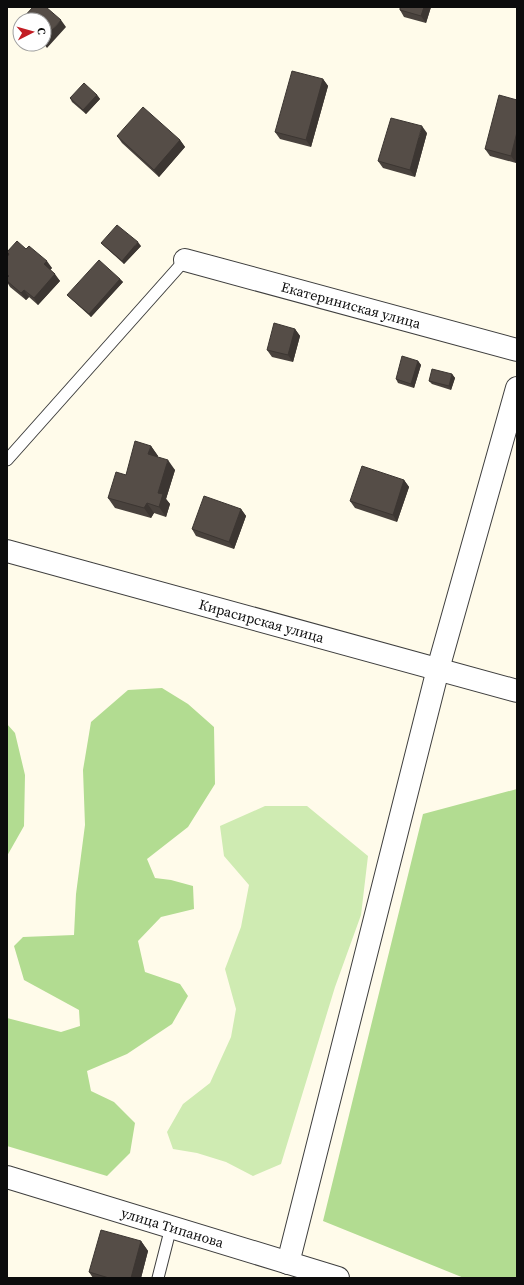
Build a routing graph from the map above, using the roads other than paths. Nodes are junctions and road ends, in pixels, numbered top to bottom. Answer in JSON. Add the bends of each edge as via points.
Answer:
{"nodes":[{"id":1,"x":185,"y":260,"type":"joint"},
{"id":2,"x":517,"y":350,"type":"edge"},
{"id":3,"x":517,"y":388,"type":"edge"},
{"id":4,"x":7,"y":460,"type":"edge"},
{"id":5,"x":7,"y":551,"type":"edge"},
{"id":6,"x":438,"y":669,"type":"junction"},
{"id":7,"x":517,"y":691,"type":"edge"},
{"id":8,"x":7,"y":1177,"type":"edge"},
{"id":9,"x":171,"y":1226,"type":"junction"},
{"id":10,"x":288,"y":1263,"type":"junction"},
{"id":11,"x":158,"y":1278,"type":"edge"},
{"id":12,"x":338,"y":1278,"type":"edge"}],
"edges":[{"from":1,"to":2,"type":"street","name":"Екатериниская улица"},
{"from":1,"to":4,"type":"lane"},
{"from":3,"to":6,"type":"street"},
{"from":5,"to":6,"type":"street","name":"Кирасирская улица"},
{"from":6,"to":7,"type":"street","name":"Кирасирская улица"},
{"from":6,"to":10,"type":"street"},
{"from":8,"to":9,"type":"street","name":"улица Типанова"},
{"from":9,"to":10,"type":"street","name":"улица Типанова"},
{"from":9,"to":11,"type":"lane"},
{"from":10,"to":12,"type":"street","name":"улица Типанова"}]}
